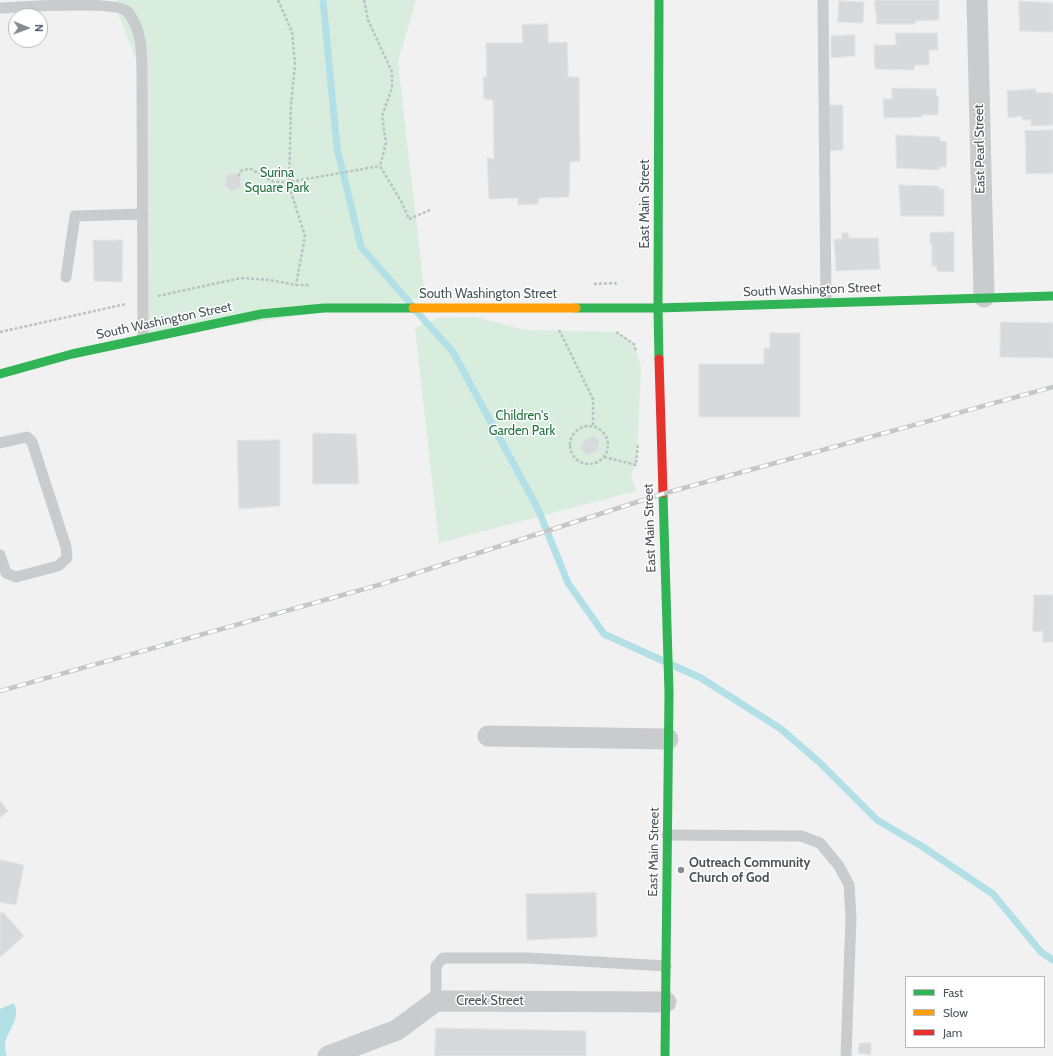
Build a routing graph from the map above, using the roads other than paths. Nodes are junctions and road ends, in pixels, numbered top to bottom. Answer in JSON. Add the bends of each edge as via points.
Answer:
{"nodes":[{"id":1,"x":659,"y":0,"type":"edge"},
{"id":2,"x":823,"y":0,"type":"edge"},
{"id":3,"x":977,"y":0,"type":"edge"},
{"id":4,"x":0,"y":8,"type":"edge"},
{"id":5,"x":143,"y":214,"type":"junction"},
{"id":6,"x":66,"y":277,"type":"dead end"},
{"id":7,"x":1053,"y":296,"type":"edge"},
{"id":8,"x":984,"y":297,"type":"junction"},
{"id":9,"x":826,"y":302,"type":"junction"},
{"id":10,"x":658,"y":308,"type":"junction"},
{"id":11,"x":143,"y":338,"type":"junction"},
{"id":12,"x":0,"y":374,"type":"edge"},
{"id":13,"x":0,"y":443,"type":"edge"},
{"id":14,"x":0,"y":555,"type":"edge"},
{"id":15,"x":488,"y":736,"type":"dead end"},
{"id":16,"x":668,"y":739,"type":"junction"},
{"id":17,"x":667,"y":835,"type":"junction"},
{"id":18,"x":666,"y":966,"type":"junction"},
{"id":19,"x":436,"y":1001,"type":"junction"},
{"id":20,"x":666,"y":1002,"type":"junction"},
{"id":21,"x":328,"y":1056,"type":"edge"},
{"id":22,"x":665,"y":1056,"type":"edge"},
{"id":23,"x":846,"y":1056,"type":"edge"}],
"edges":[{"from":1,"to":10,"type":"street","name":"East Main Street"},
{"from":2,"to":9,"type":"lane"},
{"from":3,"to":8,"type":"street","name":"East Pearl Street"},
{"from":4,"to":5,"type":"lane","via":[[96,4],[115,6],[127,11],[139,31],[142,53]]},
{"from":5,"to":6,"type":"lane","via":[[75,216]]},
{"from":5,"to":11,"type":"lane"},
{"from":7,"to":8,"type":"street","name":"South Washington Street"},
{"from":8,"to":9,"type":"street","name":"South Washington Street"},
{"from":9,"to":10,"type":"street","name":"South Washington Street"},
{"from":10,"to":11,"type":"street","name":"South Washington Street","via":[[324,308],[261,314]]},
{"from":10,"to":16,"type":"street","name":"East Main Street"},
{"from":11,"to":12,"type":"street","name":"South Washington Street"},
{"from":13,"to":14,"type":"lane","via":[[23,437],[32,442],[66,547],[66,558],[58,566],[16,577],[6,573]]},
{"from":15,"to":16,"type":"street"},
{"from":16,"to":17,"type":"street","name":"East Main Street"},
{"from":17,"to":18,"type":"street","name":"East Main Street"},
{"from":17,"to":23,"type":"lane","via":[[801,836],[820,843],[839,866],[849,885],[851,917]]},
{"from":18,"to":19,"type":"lane","via":[[528,958],[443,958],[436,966]]},
{"from":18,"to":20,"type":"street","name":"East Main Street"},
{"from":19,"to":20,"type":"street","name":"Creek Street"},
{"from":19,"to":21,"type":"street","via":[[397,1030]]},
{"from":20,"to":22,"type":"street","name":"East Main Street"}]}
